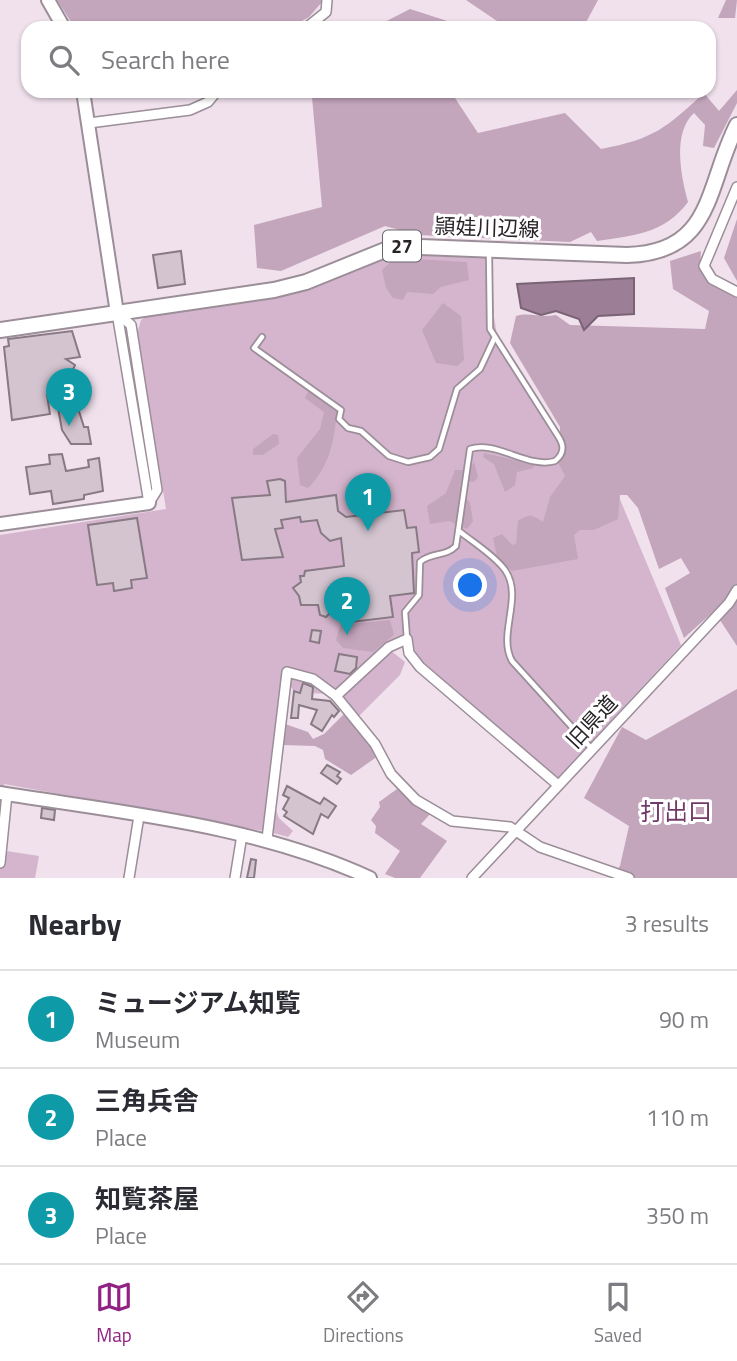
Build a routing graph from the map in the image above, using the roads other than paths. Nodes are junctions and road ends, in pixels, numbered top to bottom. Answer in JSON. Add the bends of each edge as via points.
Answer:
{"nodes":[{"id":1,"x":48,"y":0,"type":"edge"},
{"id":2,"x":327,"y":0,"type":"edge"},
{"id":3,"x":60,"y":21,"type":"edge"},
{"id":4,"x":315,"y":21,"type":"edge"},
{"id":5,"x":84,"y":98,"type":"edge"},
{"id":6,"x":211,"y":98,"type":"edge"},
{"id":7,"x":89,"y":123,"type":"junction"},
{"id":8,"x":737,"y":125,"type":"edge"},
{"id":9,"x":737,"y":187,"type":"edge"},
{"id":10,"x":489,"y":250,"type":"junction"},
{"id":11,"x":737,"y":292,"type":"edge"},
{"id":12,"x":117,"y":313,"type":"junction"},
{"id":13,"x":0,"y":330,"type":"edge"},
{"id":14,"x":262,"y":337,"type":"dead end"},
{"id":15,"x":495,"y":338,"type":"junction"},
{"id":16,"x":149,"y":503,"type":"joint"},
{"id":17,"x":1,"y":520,"type":"edge"},
{"id":18,"x":459,"y":531,"type":"junction"},
{"id":19,"x":737,"y":590,"type":"edge"},
{"id":20,"x":407,"y":639,"type":"junction"},
{"id":21,"x":337,"y":696,"type":"junction"},
{"id":22,"x":591,"y":748,"type":"junction"},
{"id":23,"x":558,"y":785,"type":"junction"},
{"id":24,"x":3,"y":793,"type":"edge"},
{"id":25,"x":139,"y":816,"type":"junction"},
{"id":26,"x":516,"y":831,"type":"junction"},
{"id":27,"x":242,"y":835,"type":"junction"},
{"id":28,"x":267,"y":839,"type":"junction"},
{"id":29,"x":0,"y":863,"type":"edge"},
{"id":30,"x":598,"y":874,"type":"edge"},
{"id":31,"x":129,"y":878,"type":"edge"},
{"id":32,"x":235,"y":878,"type":"edge"},
{"id":33,"x":370,"y":878,"type":"edge"},
{"id":34,"x":472,"y":878,"type":"edge"},
{"id":35,"x":629,"y":878,"type":"edge"}],
"edges":[{"from":1,"to":3,"type":"street"},
{"from":2,"to":4,"type":"street","via":[[326,12]]},
{"from":5,"to":7,"type":"street"},
{"from":6,"to":7,"type":"street","via":[[190,110]]},
{"from":7,"to":12,"type":"street"},
{"from":8,"to":10,"type":"main road","name":"頴娃川辺線","number":"27","via":[[701,215],[674,246],[627,255]]},
{"from":9,"to":11,"type":"street","via":[[704,266],[712,279]]},
{"from":10,"to":12,"type":"main road","name":"頴娃川辺線","number":"27","via":[[395,246],[291,286]]},
{"from":10,"to":15,"type":"lane","via":[[490,329]]},
{"from":12,"to":13,"type":"main road","name":"頴娃川辺線","number":"27"},
{"from":12,"to":16,"type":"street","via":[[131,324],[157,491]]},
{"from":14,"to":15,"type":"lane","via":[[254,348],[341,410],[339,419],[348,428],[361,431],[389,456],[408,462],[423,460],[439,449],[457,388],[480,369]]},
{"from":15,"to":18,"type":"lane","via":[[563,444],[562,453],[555,461],[541,463],[470,450]]},
{"from":16,"to":17,"type":"street"},
{"from":18,"to":20,"type":"lane","via":[[454,549],[420,562],[419,595],[405,612]]},
{"from":18,"to":22,"type":"lane","via":[[503,567],[509,578],[507,646],[512,661]]},
{"from":19,"to":22,"type":"street","name":"旧県道"},
{"from":20,"to":21,"type":"street","via":[[390,648]]},
{"from":20,"to":23,"type":"street","via":[[409,653],[420,667]]},
{"from":21,"to":26,"type":"street","via":[[375,744],[391,774],[416,800],[452,821],[494,824]]},
{"from":21,"to":28,"type":"street","via":[[313,679],[286,672]]},
{"from":22,"to":23,"type":"street","name":"旧県道"},
{"from":23,"to":26,"type":"street","name":"旧県道"},
{"from":24,"to":25,"type":"street"},
{"from":24,"to":29,"type":"street"},
{"from":25,"to":27,"type":"street"},
{"from":25,"to":31,"type":"street"},
{"from":26,"to":30,"type":"street"},
{"from":26,"to":34,"type":"street","name":"旧県道"},
{"from":27,"to":28,"type":"street"},
{"from":27,"to":32,"type":"street"},
{"from":28,"to":33,"type":"street"},
{"from":30,"to":35,"type":"street"}]}
